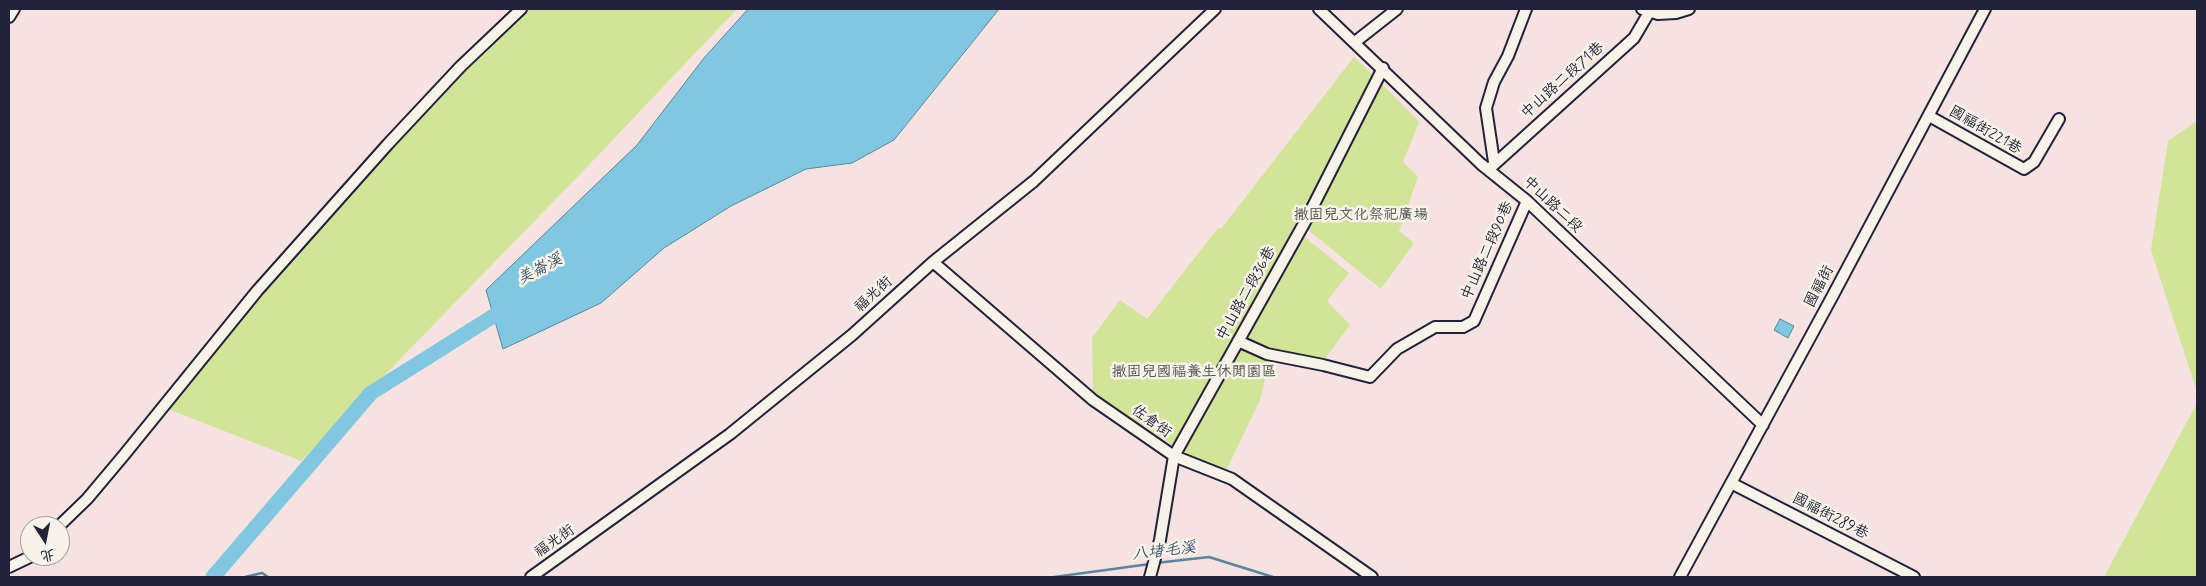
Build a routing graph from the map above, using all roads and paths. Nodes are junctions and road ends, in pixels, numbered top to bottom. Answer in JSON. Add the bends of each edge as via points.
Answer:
{"nodes":[{"id":1,"x":14,"y":9,"type":"edge"},
{"id":2,"x":521,"y":9,"type":"edge"},
{"id":3,"x":1215,"y":9,"type":"edge"},
{"id":4,"x":1319,"y":9,"type":"edge"},
{"id":5,"x":1398,"y":9,"type":"edge"},
{"id":6,"x":1526,"y":9,"type":"edge"},
{"id":7,"x":1689,"y":9,"type":"edge"},
{"id":8,"x":1984,"y":9,"type":"edge"},
{"id":9,"x":1647,"y":10,"type":"edge"},
{"id":10,"x":9,"y":16,"type":"edge"},
{"id":11,"x":1355,"y":42,"type":"junction"},
{"id":12,"x":1383,"y":68,"type":"junction"},
{"id":13,"x":1929,"y":116,"type":"junction"},
{"id":14,"x":2058,"y":119,"type":"dead end"},
{"id":15,"x":1492,"y":166,"type":"junction"},
{"id":16,"x":1527,"y":201,"type":"junction"},
{"id":17,"x":933,"y":262,"type":"junction"},
{"id":18,"x":1238,"y":340,"type":"junction"},
{"id":19,"x":1763,"y":425,"type":"junction"},
{"id":20,"x":1174,"y":456,"type":"junction"},
{"id":21,"x":1731,"y":483,"type":"junction"},
{"id":22,"x":70,"y":516,"type":"edge"},
{"id":23,"x":531,"y":577,"type":"edge"},
{"id":24,"x":1150,"y":577,"type":"edge"},
{"id":25,"x":1372,"y":577,"type":"edge"},
{"id":26,"x":1680,"y":577,"type":"edge"},
{"id":27,"x":1914,"y":577,"type":"edge"}],
"edges":[{"from":1,"to":10,"type":"street"},
{"from":2,"to":22,"type":"street","via":[[461,66],[257,291],[124,456]]},
{"from":3,"to":17,"type":"street","name":"福光街","via":[[1034,181]]},
{"from":4,"to":11,"type":"street","name":"中山路二段"},
{"from":5,"to":11,"type":"street"},
{"from":6,"to":15,"type":"street","via":[[1486,108]]},
{"from":7,"to":9,"type":"street","via":[[1676,13]]},
{"from":8,"to":13,"type":"street","name":"國福街"},
{"from":9,"to":15,"type":"street","name":"中山路二段71巷","via":[[1634,38]]},
{"from":11,"to":12,"type":"street","name":"中山路二段"},
{"from":12,"to":15,"type":"street","name":"中山路二段","via":[[1481,164]]},
{"from":12,"to":18,"type":"street","name":"中山路二段36巷","via":[[1306,220]]},
{"from":13,"to":14,"type":"street","name":"國福街221巷","via":[[2024,169],[2034,162]]},
{"from":13,"to":19,"type":"street","name":"國福街"},
{"from":15,"to":16,"type":"street","name":"中山路二段"},
{"from":16,"to":18,"type":"street","name":"中山路二段90巷","via":[[1474,321],[1463,328],[1436,327],[1397,349],[1370,377],[1267,354]]},
{"from":16,"to":19,"type":"street","name":"中山路二段"},
{"from":17,"to":20,"type":"street","name":"佐倉街","via":[[1093,400]]},
{"from":17,"to":23,"type":"street","name":"福光街","via":[[852,335],[730,434]]},
{"from":18,"to":20,"type":"street","name":"中山路二段36巷"},
{"from":19,"to":21,"type":"street","name":"國福街"},
{"from":20,"to":24,"type":"street","name":"中山路二段36巷","via":[[1160,540]]},
{"from":20,"to":25,"type":"street","name":"佐倉街","via":[[1232,479]]},
{"from":21,"to":26,"type":"street","name":"國福街"},
{"from":21,"to":27,"type":"street","name":"國福街289巷"}]}
